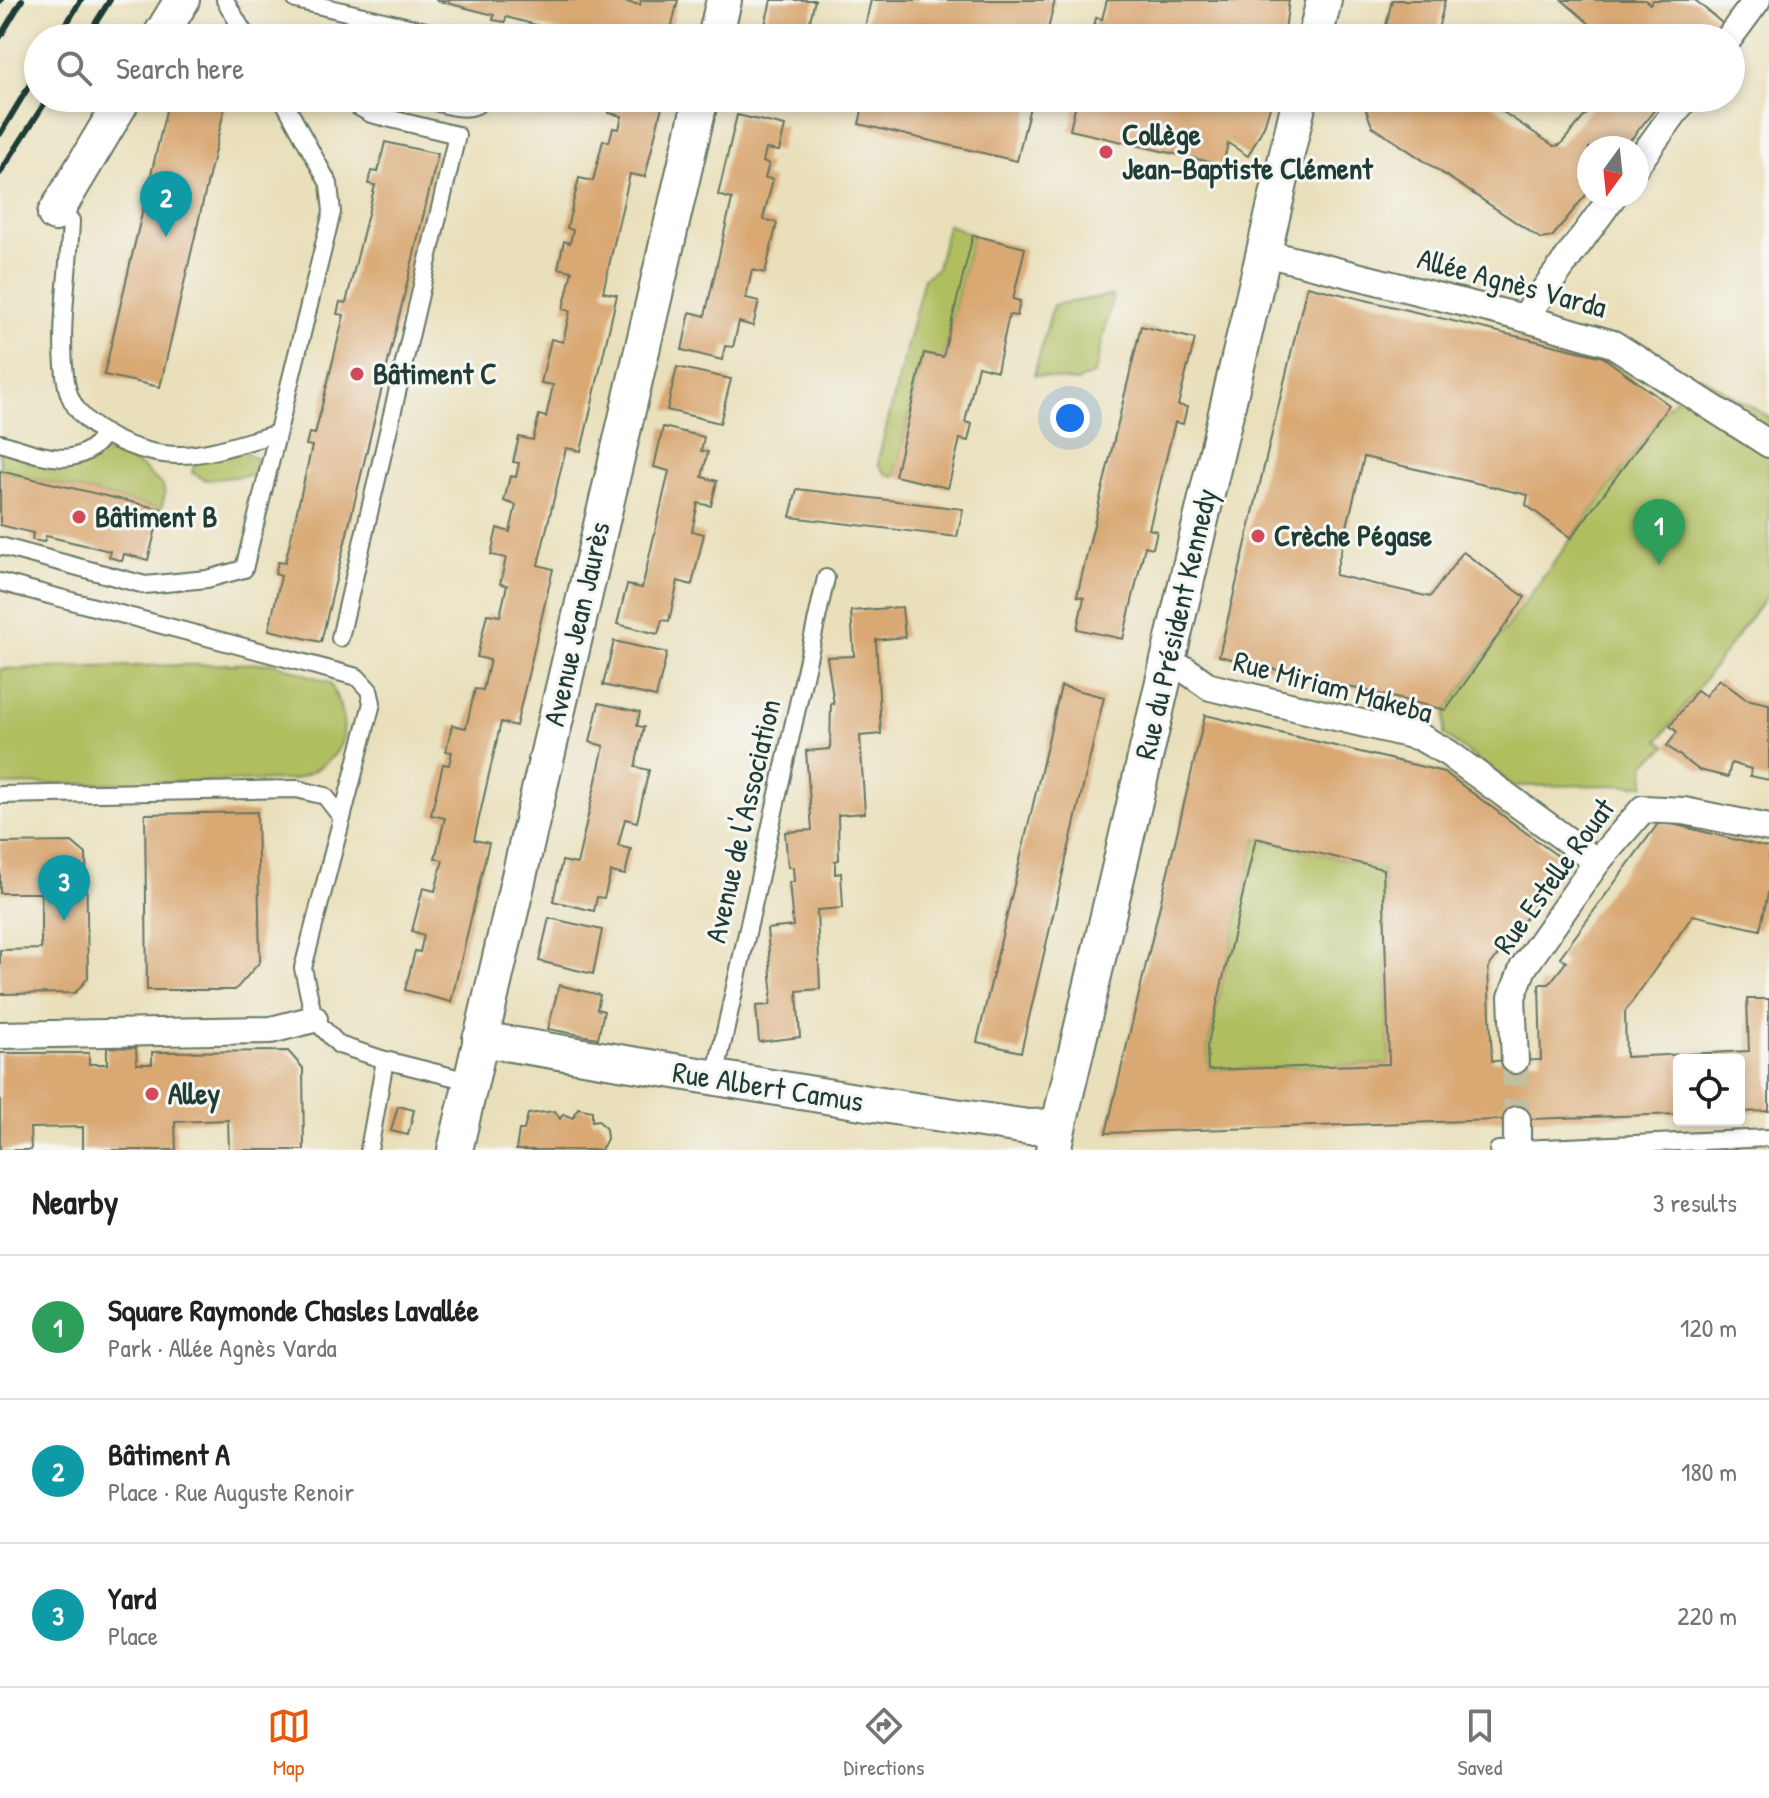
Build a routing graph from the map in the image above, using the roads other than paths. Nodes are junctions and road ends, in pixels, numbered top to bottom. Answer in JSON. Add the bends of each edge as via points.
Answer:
{"nodes":[{"id":1,"x":182,"y":0,"type":"edge"},
{"id":2,"x":226,"y":0,"type":"edge"},
{"id":3,"x":296,"y":0,"type":"edge"},
{"id":4,"x":724,"y":0,"type":"edge"},
{"id":5,"x":1324,"y":0,"type":"edge"},
{"id":6,"x":1757,"y":0,"type":"edge"},
{"id":7,"x":167,"y":24,"type":"edge"},
{"id":8,"x":239,"y":24,"type":"edge"},
{"id":9,"x":396,"y":24,"type":"edge"},
{"id":10,"x":718,"y":24,"type":"edge"},
{"id":11,"x":1318,"y":24,"type":"edge"},
{"id":12,"x":1739,"y":24,"type":"edge"},
{"id":13,"x":116,"y":112,"type":"edge"},
{"id":14,"x":290,"y":112,"type":"edge"},
{"id":15,"x":368,"y":112,"type":"edge"},
{"id":16,"x":698,"y":112,"type":"edge"},
{"id":17,"x":1296,"y":112,"type":"edge"},
{"id":18,"x":1675,"y":112,"type":"edge"},
{"id":19,"x":1649,"y":147,"type":"edge"},
{"id":20,"x":1604,"y":208,"type":"edge"},
{"id":21,"x":55,"y":214,"type":"joint"},
{"id":22,"x":1261,"y":252,"type":"junction"},
{"id":23,"x":1524,"y":318,"type":"junction"},
{"id":24,"x":105,"y":433,"type":"junction"},
{"id":25,"x":276,"y":434,"type":"junction"},
{"id":26,"x":0,"y":443,"type":"edge"},
{"id":27,"x":1769,"y":444,"type":"edge"},
{"id":28,"x":0,"y":546,"type":"edge"},
{"id":29,"x":826,"y":578,"type":"dead end"},
{"id":30,"x":0,"y":582,"type":"edge"},
{"id":31,"x":340,"y":638,"type":"dead end"},
{"id":32,"x":1167,"y":665,"type":"junction"},
{"id":33,"x":0,"y":795,"type":"edge"},
{"id":34,"x":342,"y":818,"type":"junction"},
{"id":35,"x":1769,"y":828,"type":"edge"},
{"id":36,"x":1597,"y":862,"type":"junction"},
{"id":37,"x":314,"y":1019,"type":"junction"},
{"id":38,"x":0,"y":1035,"type":"edge"},
{"id":39,"x":480,"y":1039,"type":"junction"},
{"id":40,"x":385,"y":1060,"type":"junction"},
{"id":41,"x":1515,"y":1060,"type":"tunnel mouth"},
{"id":42,"x":715,"y":1077,"type":"junction"},
{"id":43,"x":469,"y":1081,"type":"junction"},
{"id":44,"x":1517,"y":1120,"type":"tunnel mouth"},
{"id":45,"x":1056,"y":1138,"type":"edge"},
{"id":46,"x":1769,"y":1138,"type":"edge"},
{"id":47,"x":1517,"y":1149,"type":"edge"},
{"id":48,"x":369,"y":1150,"type":"edge"},
{"id":49,"x":455,"y":1150,"type":"edge"},
{"id":50,"x":1498,"y":1150,"type":"edge"}],
"edges":[{"from":1,"to":7,"type":"street"},
{"from":2,"to":8,"type":"lane"},
{"from":3,"to":9,"type":"lane"},
{"from":4,"to":10,"type":"street"},
{"from":5,"to":11,"type":"street"},
{"from":6,"to":12,"type":"street"},
{"from":13,"to":21,"type":"street"},
{"from":14,"to":25,"type":"lane","via":[[329,184],[332,212]]},
{"from":15,"to":31,"type":"lane","via":[[457,135]]},
{"from":16,"to":39,"type":"street","name":"Avenue Jean Jaurès"},
{"from":17,"to":22,"type":"street","name":"Rue du Président Kennedy"},
{"from":18,"to":19,"type":"street"},
{"from":20,"to":23,"type":"street"},
{"from":21,"to":24,"type":"lane","via":[[71,221],[68,391],[80,413]]},
{"from":22,"to":23,"type":"street","name":"Allée Agnès Varda"},
{"from":22,"to":32,"type":"street","name":"Rue du Président Kennedy"},
{"from":23,"to":27,"type":"street","name":"Allée Agnès Varda","via":[[1613,344]]},
{"from":24,"to":25,"type":"lane","via":[[165,454],[184,455]]},
{"from":24,"to":26,"type":"lane","via":[[88,451],[64,459]]},
{"from":25,"to":28,"type":"lane","via":[[244,569],[145,585]]},
{"from":29,"to":42,"type":"lane","name":"Avenue de l'Association"},
{"from":30,"to":34,"type":"lane","via":[[357,677],[372,703]]},
{"from":32,"to":36,"type":"street","name":"Rue Miriam Makeba","via":[[1186,670],[1210,687],[1420,737]]},
{"from":32,"to":45,"type":"street","name":"Rue du Président Kennedy"},
{"from":33,"to":34,"type":"lane","via":[[297,789],[325,796]]},
{"from":34,"to":37,"type":"lane","via":[[303,968]]},
{"from":35,"to":36,"type":"street","name":"Rue Estelle Rouat","via":[[1684,811],[1643,809]]},
{"from":36,"to":41,"type":"street","name":"Rue Estelle Rouat","via":[[1514,986]]},
{"from":37,"to":38,"type":"street","via":[[271,1030]]},
{"from":37,"to":40,"type":"lane","via":[[339,1045]]},
{"from":39,"to":42,"type":"street","name":"Rue Albert Camus"},
{"from":39,"to":43,"type":"street","name":"Avenue Jean Jaurès"},
{"from":40,"to":43,"type":"lane"},
{"from":40,"to":48,"type":"lane"},
{"from":42,"to":45,"type":"street","name":"Rue Albert Camus","via":[[1028,1127]]},
{"from":43,"to":49,"type":"street","name":"Avenue Jean Jaurès"},
{"from":44,"to":47,"type":"street"},
{"from":46,"to":47,"type":"lane"},
{"from":47,"to":50,"type":"lane"}]}
